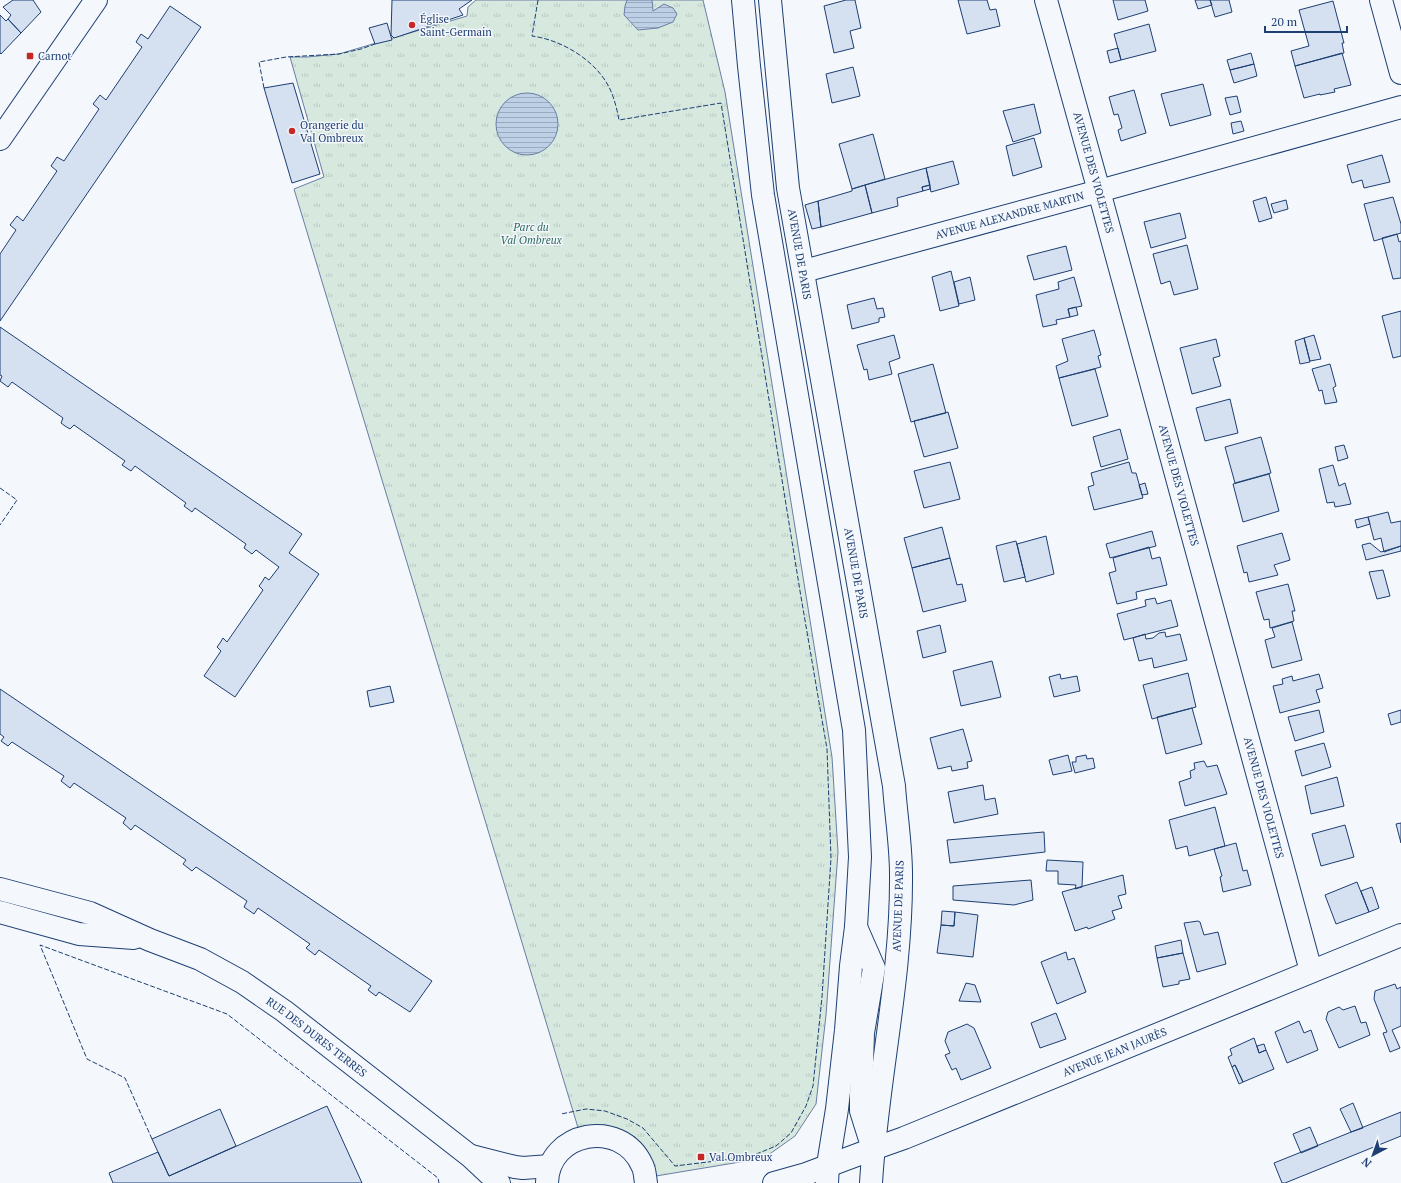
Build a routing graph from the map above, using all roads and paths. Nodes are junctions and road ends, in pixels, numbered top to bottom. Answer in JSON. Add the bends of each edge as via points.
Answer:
{"nodes":[{"id":1,"x":96,"y":0,"type":"edge"},
{"id":2,"x":743,"y":0,"type":"edge"},
{"id":3,"x":770,"y":0,"type":"edge"},
{"id":4,"x":1046,"y":0,"type":"edge"},
{"id":5,"x":1381,"y":0,"type":"edge"},
{"id":6,"x":1401,"y":73,"type":"edge"},
{"id":7,"x":1401,"y":107,"type":"edge"},
{"id":8,"x":0,"y":139,"type":"edge"},
{"id":9,"x":1099,"y":191,"type":"junction"},
{"id":10,"x":804,"y":271,"type":"junction"},
{"id":11,"x":0,"y":889,"type":"edge"},
{"id":12,"x":0,"y":912,"type":"edge"},
{"id":13,"x":856,"y":927,"type":"junction"},
{"id":14,"x":1401,"y":935,"type":"edge"},
{"id":15,"x":150,"y":940,"type":"junction"},
{"id":16,"x":1311,"y":971,"type":"junction"},
{"id":17,"x":873,"y":1148,"type":"junction"},
{"id":18,"x":470,"y":1156,"type":"junction"},
{"id":19,"x":548,"y":1174,"type":"edge"},
{"id":20,"x":831,"y":1177,"type":"edge"},
{"id":21,"x":500,"y":1183,"type":"edge"},
{"id":22,"x":646,"y":1183,"type":"edge"},
{"id":23,"x":774,"y":1183,"type":"edge"},
{"id":24,"x":871,"y":1183,"type":"edge"}],
"edges":[{"from":1,"to":8,"type":"main road"},
{"from":2,"to":13,"type":"main road","name":"AVENUE DE PARIS","via":[[764,195],[854,730],[860,858]]},
{"from":3,"to":10,"type":"main road","name":"AVENUE DE PARIS","via":[[788,188]]},
{"from":4,"to":9,"type":"main road","name":"AVENUE DES VIOLETTES"},
{"from":5,"to":6,"type":"main road"},
{"from":7,"to":9,"type":"main road","name":"AVENUE ALEXANDRE MARTIN"},
{"from":9,"to":10,"type":"main road","name":"AVENUE ALEXANDRE MARTIN"},
{"from":9,"to":16,"type":"main road","name":"AVENUE DES VIOLETTES"},
{"from":10,"to":17,"type":"main road","name":"AVENUE DE PARIS","via":[[894,786],[901,874],[898,950]]},
{"from":11,"to":15,"type":"main road","name":"RUE DES DURES TERRES","via":[[90,913]]},
{"from":12,"to":15,"type":"main road","name":"RUE DES DURES TERRES","via":[[79,934]]},
{"from":13,"to":17,"type":"main road","name":"AVENUE DE PARIS","via":[[874,968],[863,1033],[861,1094],[861,1111]]},
{"from":13,"to":20,"type":"main road","name":"AVENUE DE PARIS"},
{"from":14,"to":16,"type":"main road","name":"AVENUE JEAN JAURÈS"},
{"from":15,"to":18,"type":"main road","name":"RUE DES DURES TERRES","via":[[200,959],[242,982],[284,1011]]},
{"from":16,"to":17,"type":"main road","name":"AVENUE JEAN JAURÈS","via":[[904,1138]]},
{"from":17,"to":20,"type":"main road","name":"AVENUE JEAN JAURÈS"},
{"from":17,"to":24,"type":"main road","name":"AVENUE DE PARIS"},
{"from":18,"to":19,"type":"main road","name":"RUE DES DURES TERRES"},
{"from":18,"to":21,"type":"main road","name":"RUE DES DURES TERRES"},
{"from":19,"to":22,"type":"main road","via":[[560,1151],[567,1144],[577,1139],[602,1135],[626,1145],[636,1154],[642,1165]]},
{"from":20,"to":23,"type":"main road","name":"AVENUE JEAN JAURÈS","via":[[806,1174]]}]}
